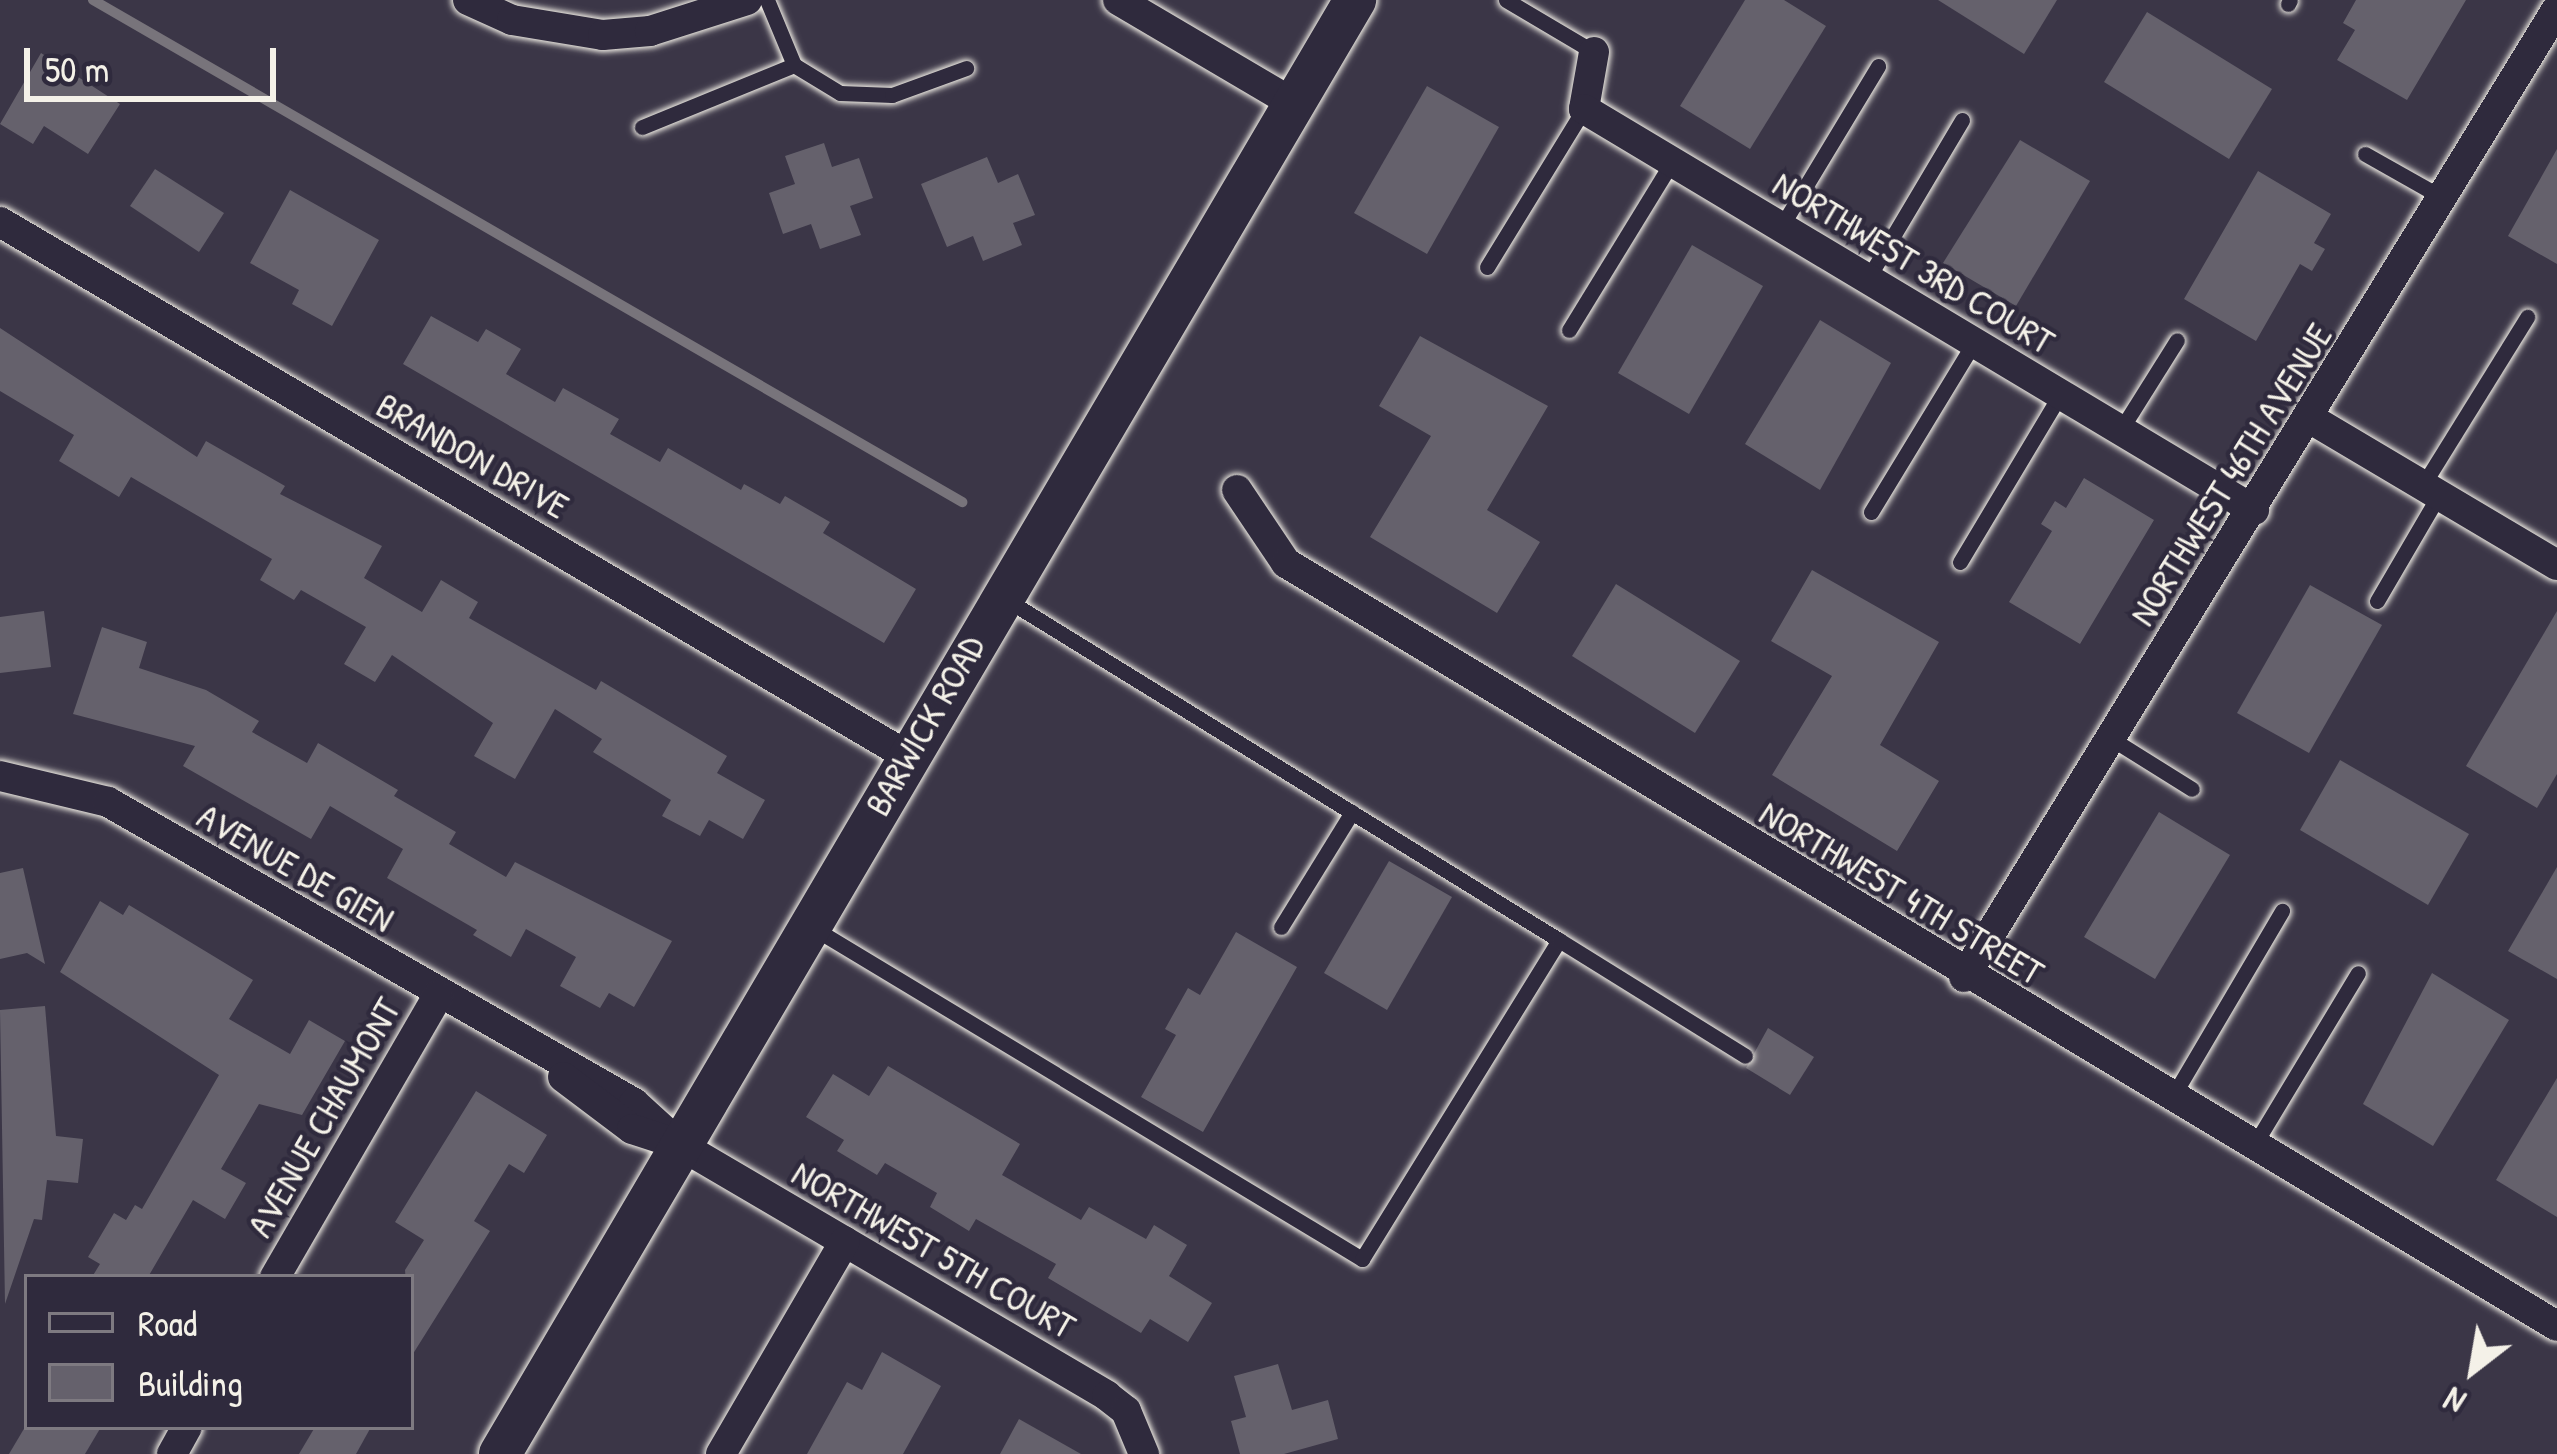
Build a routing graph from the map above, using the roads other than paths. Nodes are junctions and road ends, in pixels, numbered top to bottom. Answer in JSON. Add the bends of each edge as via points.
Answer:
{"nodes":[{"id":1,"x":468,"y":0,"type":"edge"},
{"id":2,"x":747,"y":0,"type":"edge"},
{"id":3,"x":767,"y":0,"type":"edge"},
{"id":4,"x":1118,"y":0,"type":"edge"},
{"id":5,"x":1355,"y":0,"type":"edge"},
{"id":6,"x":1506,"y":0,"type":"edge"},
{"id":7,"x":2557,"y":9,"type":"edge"},
{"id":8,"x":1594,"y":52,"type":"joint"},
{"id":9,"x":794,"y":65,"type":"junction"},
{"id":10,"x":1878,"y":66,"type":"dead end"},
{"id":11,"x":966,"y":68,"type":"dead end"},
{"id":12,"x":1293,"y":103,"type":"junction"},
{"id":13,"x":1584,"y":109,"type":"junction"},
{"id":14,"x":1962,"y":119,"type":"dead end"},
{"id":15,"x":642,"y":127,"type":"dead end"},
{"id":16,"x":2365,"y":154,"type":"dead end"},
{"id":17,"x":1672,"y":162,"type":"junction"},
{"id":18,"x":2443,"y":198,"type":"junction"},
{"id":19,"x":0,"y":222,"type":"edge"},
{"id":20,"x":1781,"y":227,"type":"junction"},
{"id":21,"x":1487,"y":268,"type":"dead end"},
{"id":22,"x":1867,"y":280,"type":"junction"},
{"id":23,"x":2527,"y":317,"type":"dead end"},
{"id":24,"x":1569,"y":330,"type":"dead end"},
{"id":25,"x":2177,"y":340,"type":"dead end"},
{"id":26,"x":1973,"y":344,"type":"junction"},
{"id":27,"x":2060,"y":395,"type":"junction"},
{"id":28,"x":2311,"y":419,"type":"junction"},
{"id":29,"x":2120,"y":430,"type":"junction"},
{"id":30,"x":1237,"y":490,"type":"dead end"},
{"id":31,"x":2431,"y":490,"type":"junction"},
{"id":32,"x":2254,"y":510,"type":"junction"},
{"id":33,"x":1871,"y":512,"type":"dead end"},
{"id":34,"x":1960,"y":562,"type":"dead end"},
{"id":35,"x":2557,"y":565,"type":"edge"},
{"id":36,"x":1000,"y":595,"type":"junction"},
{"id":37,"x":2377,"y":601,"type":"dead end"},
{"id":38,"x":2111,"y":740,"type":"junction"},
{"id":39,"x":906,"y":755,"type":"junction"},
{"id":40,"x":0,"y":776,"type":"edge"},
{"id":41,"x":2192,"y":789,"type":"dead end"},
{"id":42,"x":1352,"y":812,"type":"junction"},
{"id":43,"x":2282,"y":911,"type":"dead end"},
{"id":44,"x":808,"y":925,"type":"junction"},
{"id":45,"x":1282,"y":927,"type":"dead end"},
{"id":46,"x":1559,"y":940,"type":"junction"},
{"id":47,"x":2358,"y":973,"type":"dead end"},
{"id":48,"x":1964,"y":977,"type":"junction"},
{"id":49,"x":438,"y":995,"type":"junction"},
{"id":50,"x":1745,"y":1056,"type":"dead end"},
{"id":51,"x":2171,"y":1099,"type":"junction"},
{"id":52,"x":680,"y":1145,"type":"junction"},
{"id":53,"x":2253,"y":1147,"type":"junction"},
{"id":54,"x":844,"y":1241,"type":"junction"},
{"id":55,"x":276,"y":1274,"type":"edge"},
{"id":56,"x":2557,"y":1326,"type":"edge"},
{"id":57,"x":1142,"y":1443,"type":"edge"},
{"id":58,"x":500,"y":1454,"type":"edge"},
{"id":59,"x":721,"y":1454,"type":"edge"}],
"edges":[{"from":1,"to":2,"type":"street","via":[[512,20],[603,35],[650,31]]},
{"from":3,"to":9,"type":"lane"},
{"from":4,"to":12,"type":"street"},
{"from":5,"to":12,"type":"street","name":"BARWICK ROAD"},
{"from":6,"to":8,"type":"lane"},
{"from":7,"to":18,"type":"street","name":"NORTHWEST 46TH AVENUE"},
{"from":8,"to":13,"type":"street"},
{"from":9,"to":11,"type":"lane","via":[[840,93],[892,95]]},
{"from":9,"to":15,"type":"lane"},
{"from":10,"to":20,"type":"lane"},
{"from":12,"to":36,"type":"street","name":"BARWICK ROAD"},
{"from":13,"to":17,"type":"street","name":"NORTHWEST 3RD COURT"},
{"from":13,"to":21,"type":"lane"},
{"from":14,"to":22,"type":"lane"},
{"from":16,"to":18,"type":"lane"},
{"from":17,"to":20,"type":"street","name":"NORTHWEST 3RD COURT"},
{"from":17,"to":24,"type":"lane"},
{"from":18,"to":28,"type":"street","name":"NORTHWEST 46TH AVENUE"},
{"from":19,"to":39,"type":"street","name":"BRANDON DRIVE"},
{"from":20,"to":22,"type":"street","name":"NORTHWEST 3RD COURT"},
{"from":22,"to":26,"type":"street","name":"NORTHWEST 3RD COURT"},
{"from":23,"to":31,"type":"lane"},
{"from":25,"to":29,"type":"lane"},
{"from":26,"to":27,"type":"street","name":"NORTHWEST 3RD COURT"},
{"from":26,"to":33,"type":"lane"},
{"from":27,"to":29,"type":"street","name":"NORTHWEST 3RD COURT"},
{"from":27,"to":34,"type":"lane"},
{"from":28,"to":31,"type":"street"},
{"from":28,"to":32,"type":"street","name":"NORTHWEST 46TH AVENUE"},
{"from":29,"to":32,"type":"street","name":"NORTHWEST 3RD COURT"},
{"from":30,"to":48,"type":"street","name":"NORTHWEST 4TH STREET","via":[[1286,562]]},
{"from":31,"to":35,"type":"street"},
{"from":31,"to":37,"type":"lane"},
{"from":32,"to":38,"type":"street","name":"NORTHWEST 46TH AVENUE"},
{"from":36,"to":39,"type":"street","name":"BARWICK ROAD"},
{"from":36,"to":42,"type":"lane"},
{"from":38,"to":41,"type":"lane"},
{"from":38,"to":48,"type":"street","name":"NORTHWEST 46TH AVENUE"},
{"from":39,"to":44,"type":"street","name":"BARWICK ROAD"},
{"from":40,"to":49,"type":"street","name":"AVENUE DE GIEN","via":[[108,802]]},
{"from":42,"to":45,"type":"lane"},
{"from":42,"to":46,"type":"lane"},
{"from":43,"to":51,"type":"lane"},
{"from":44,"to":46,"type":"lane","via":[[1362,1259]]},
{"from":44,"to":52,"type":"street","name":"BARWICK ROAD"},
{"from":46,"to":50,"type":"lane"},
{"from":47,"to":53,"type":"lane"},
{"from":48,"to":51,"type":"street","name":"NORTHWEST 4TH STREET"},
{"from":49,"to":52,"type":"street","name":"AVENUE DE GIEN","via":[[542,1053],[580,1096],[632,1129]]},
{"from":49,"to":55,"type":"street","name":"AVENUE CHAUMONT"},
{"from":51,"to":53,"type":"street","name":"NORTHWEST 4TH STREET"},
{"from":52,"to":54,"type":"street","name":"NORTHWEST 5TH COURT"},
{"from":52,"to":58,"type":"street","name":"BARWICK ROAD"},
{"from":53,"to":56,"type":"street","name":"NORTHWEST 4TH STREET"},
{"from":54,"to":57,"type":"street","name":"NORTHWEST 5TH COURT","via":[[1107,1396]]},
{"from":54,"to":59,"type":"street"}]}
